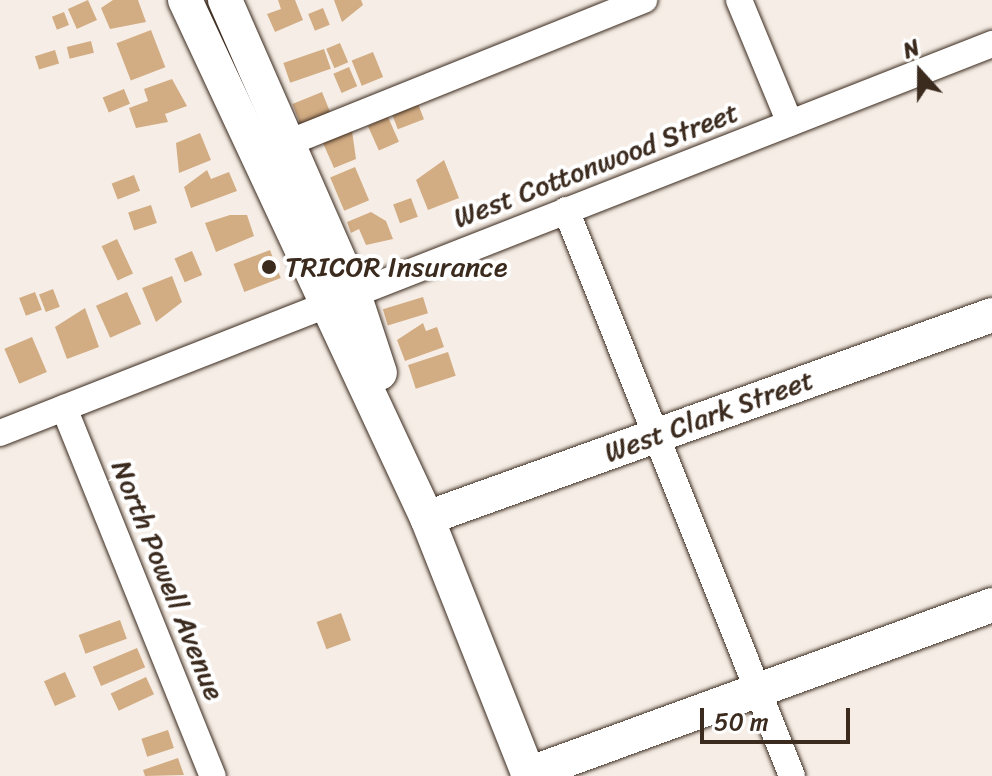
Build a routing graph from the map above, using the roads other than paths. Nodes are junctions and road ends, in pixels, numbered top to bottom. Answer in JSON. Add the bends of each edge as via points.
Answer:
{"nodes":[{"id":1,"x":185,"y":0,"type":"edge"},
{"id":2,"x":225,"y":0,"type":"edge"},
{"id":3,"x":644,"y":0,"type":"edge"},
{"id":4,"x":739,"y":0,"type":"edge"},
{"id":5,"x":992,"y":44,"type":"edge"},
{"id":6,"x":790,"y":123,"type":"junction"},
{"id":7,"x":288,"y":143,"type":"junction"},
{"id":8,"x":566,"y":210,"type":"junction"},
{"id":9,"x":341,"y":299,"type":"junction"},
{"id":10,"x":992,"y":315,"type":"edge"},
{"id":11,"x":64,"y":408,"type":"junction"},
{"id":12,"x":0,"y":433,"type":"edge"},
{"id":13,"x":652,"y":436,"type":"junction"},
{"id":14,"x":427,"y":518,"type":"junction"},
{"id":15,"x":992,"y":605,"type":"edge"},
{"id":16,"x":758,"y":692,"type":"junction"},
{"id":17,"x":529,"y":775,"type":"edge"},
{"id":18,"x":213,"y":776,"type":"edge"},
{"id":19,"x":792,"y":776,"type":"edge"}],
"edges":[{"from":1,"to":9,"type":"main road"},
{"from":2,"to":7,"type":"main road"},
{"from":3,"to":7,"type":"street"},
{"from":4,"to":6,"type":"street"},
{"from":5,"to":6,"type":"street","name":"West Cottonwood Street"},
{"from":6,"to":8,"type":"street","name":"West Cottonwood Street"},
{"from":7,"to":9,"type":"main road"},
{"from":8,"to":9,"type":"street","name":"West Cottonwood Street"},
{"from":8,"to":13,"type":"street"},
{"from":9,"to":11,"type":"street","name":"West Cottonwood Street"},
{"from":9,"to":14,"type":"main road"},
{"from":10,"to":13,"type":"main road","name":"West Clark Street"},
{"from":11,"to":12,"type":"street","name":"West Cottonwood Street"},
{"from":11,"to":18,"type":"street","name":"North Powell Avenue"},
{"from":13,"to":14,"type":"main road","name":"West Clark Street"},
{"from":13,"to":16,"type":"street"},
{"from":14,"to":17,"type":"main road"},
{"from":15,"to":16,"type":"main road"},
{"from":16,"to":17,"type":"main road"},
{"from":16,"to":19,"type":"street"}]}
